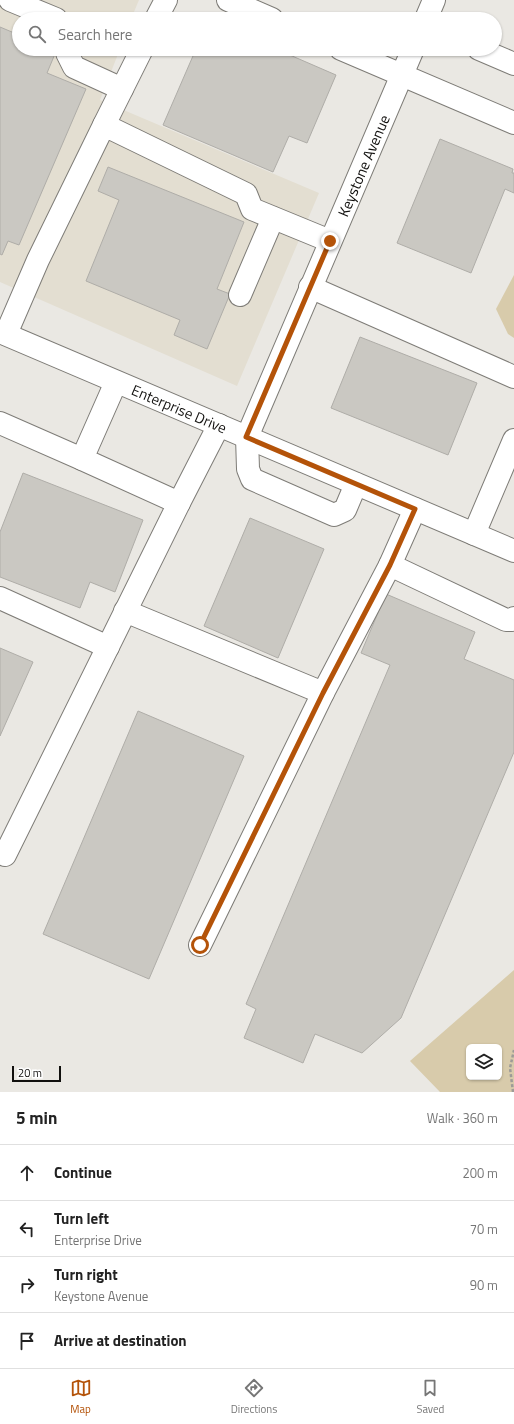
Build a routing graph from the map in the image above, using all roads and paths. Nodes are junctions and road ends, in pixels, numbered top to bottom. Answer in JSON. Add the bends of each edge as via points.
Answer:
{"nodes":[{"id":1,"x":10,"y":0,"type":"edge"},
{"id":2,"x":166,"y":0,"type":"edge"},
{"id":3,"x":228,"y":0,"type":"edge"},
{"id":4,"x":434,"y":0,"type":"edge"},
{"id":5,"x":39,"y":12,"type":"edge"},
{"id":6,"x":160,"y":12,"type":"edge"},
{"id":7,"x":256,"y":12,"type":"edge"},
{"id":8,"x":429,"y":12,"type":"edge"},
{"id":9,"x":68,"y":56,"type":"edge"},
{"id":10,"x":138,"y":56,"type":"edge"},
{"id":11,"x":357,"y":56,"type":"edge"},
{"id":12,"x":410,"y":56,"type":"edge"},
{"id":13,"x":495,"y":56,"type":"edge"},
{"id":14,"x":514,"y":64,"type":"edge"},
{"id":15,"x":402,"y":76,"type":"junction"},
{"id":16,"x":122,"y":89,"type":"junction"},
{"id":17,"x":514,"y":124,"type":"edge"},
{"id":18,"x":104,"y":125,"type":"junction"},
{"id":19,"x":273,"y":218,"type":"junction"},
{"id":20,"x":330,"y":241,"type":"junction"},
{"id":21,"x":310,"y":287,"type":"junction"},
{"id":22,"x":240,"y":295,"type":"dead end"},
{"id":23,"x":3,"y":333,"type":"edge"},
{"id":24,"x":514,"y":377,"type":"edge"},
{"id":25,"x":116,"y":382,"type":"junction"},
{"id":26,"x":0,"y":424,"type":"edge"},
{"id":27,"x":218,"y":425,"type":"junction"},
{"id":28,"x":246,"y":437,"type":"junction"},
{"id":29,"x":514,"y":440,"type":"edge"},
{"id":30,"x":82,"y":459,"type":"junction"},
{"id":31,"x":356,"y":484,"type":"junction"},
{"id":32,"x":179,"y":503,"type":"junction"},
{"id":33,"x":415,"y":509,"type":"junction"},
{"id":34,"x":474,"y":534,"type":"junction"},
{"id":35,"x":509,"y":543,"type":"edge"},
{"id":36,"x":390,"y":565,"type":"junction"},
{"id":37,"x":0,"y":598,"type":"edge"},
{"id":38,"x":125,"y":611,"type":"junction"},
{"id":39,"x":514,"y":618,"type":"edge"},
{"id":40,"x":108,"y":647,"type":"junction"},
{"id":41,"x":323,"y":693,"type":"junction"},
{"id":42,"x":5,"y":855,"type":"dead end"},
{"id":43,"x":200,"y":945,"type":"dead end"},
{"id":44,"x":514,"y":1050,"type":"edge"},
{"id":45,"x":513,"y":1092,"type":"edge"}],
"edges":[{"from":1,"to":5,"type":"street"},
{"from":2,"to":6,"type":"street"},
{"from":3,"to":7,"type":"street"},
{"from":4,"to":8,"type":"street"},
{"from":9,"to":16,"type":"street","via":[[74,68]]},
{"from":10,"to":16,"type":"street"},
{"from":11,"to":15,"type":"street"},
{"from":12,"to":15,"type":"street","name":"Keystone Avenue"},
{"from":13,"to":14,"type":"street"},
{"from":15,"to":17,"type":"street"},
{"from":15,"to":20,"type":"street","name":"Keystone Avenue"},
{"from":16,"to":18,"type":"street"},
{"from":18,"to":19,"type":"street","via":[[246,194],[252,209]]},
{"from":18,"to":23,"type":"street"},
{"from":19,"to":20,"type":"street"},
{"from":19,"to":22,"type":"street"},
{"from":20,"to":21,"type":"street","name":"Keystone Avenue"},
{"from":21,"to":24,"type":"street"},
{"from":21,"to":28,"type":"street","name":"Keystone Avenue"},
{"from":23,"to":25,"type":"street","name":"Enterprise Drive"},
{"from":25,"to":27,"type":"street","name":"Enterprise Drive"},
{"from":25,"to":30,"type":"street"},
{"from":26,"to":30,"type":"street"},
{"from":27,"to":28,"type":"street","name":"Enterprise Drive"},
{"from":27,"to":32,"type":"street"},
{"from":28,"to":31,"type":"street","name":"Enterprise Drive"},
{"from":28,"to":31,"type":"street","via":[[248,470],[252,479],[334,514],[345,510]]},
{"from":29,"to":34,"type":"street"},
{"from":30,"to":32,"type":"street"},
{"from":31,"to":33,"type":"street","name":"Enterprise Drive"},
{"from":32,"to":38,"type":"street"},
{"from":33,"to":34,"type":"street","name":"Enterprise Drive"},
{"from":33,"to":36,"type":"street"},
{"from":34,"to":35,"type":"street","name":"Enterprise Drive"},
{"from":36,"to":39,"type":"street","via":[[506,620]]},
{"from":36,"to":41,"type":"street"},
{"from":37,"to":40,"type":"street"},
{"from":38,"to":40,"type":"street"},
{"from":38,"to":41,"type":"street"},
{"from":40,"to":42,"type":"street"},
{"from":41,"to":43,"type":"street"},
{"from":44,"to":45,"type":"path","via":[[510,1068]]}]}
